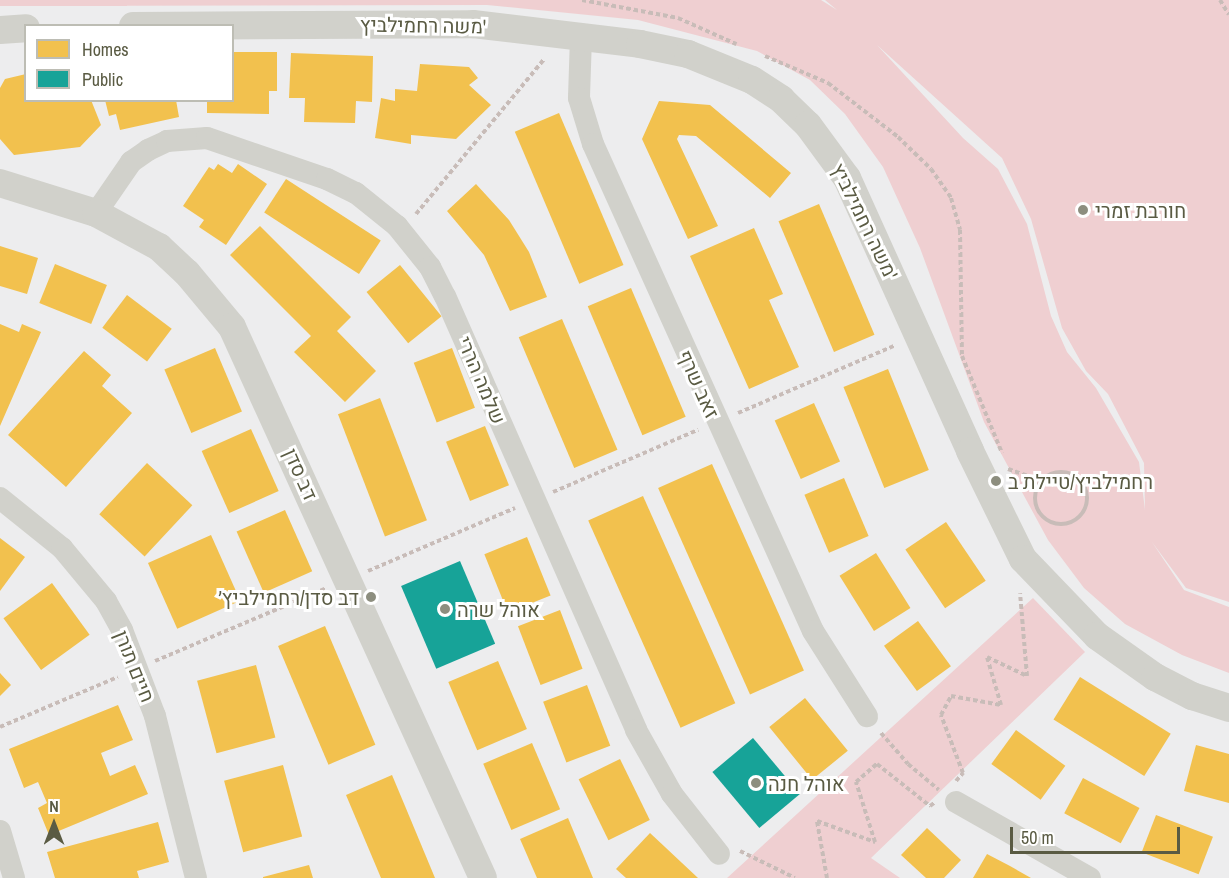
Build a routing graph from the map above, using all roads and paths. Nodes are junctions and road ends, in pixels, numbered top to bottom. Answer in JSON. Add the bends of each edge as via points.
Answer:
{"nodes":[{"id":1,"x":1220,"y":0,"type":"edge"},
{"id":2,"x":1229,"y":15,"type":"edge"},
{"id":3,"x":234,"y":25,"type":"edge"},
{"id":4,"x":573,"y":36,"type":"junction"},
{"id":5,"x":0,"y":183,"type":"edge"},
{"id":6,"x":96,"y":213,"type":"junction"},
{"id":7,"x":402,"y":231,"type":"junction"},
{"id":8,"x":919,"y":335,"type":"junction"},
{"id":9,"x":716,"y":423,"type":"junction"},
{"id":10,"x":1008,"y":469,"type":"dead end"},
{"id":11,"x":1042,"y":481,"type":"junction"},
{"id":12,"x":0,"y":498,"type":"edge"},
{"id":13,"x":534,"y":500,"type":"junction"},
{"id":14,"x":1029,"y":567,"type":"junction"},
{"id":15,"x":349,"y":579,"type":"junction"},
{"id":16,"x":139,"y":668,"type":"junction"},
{"id":17,"x":1229,"y":708,"type":"edge"},
{"id":18,"x":867,"y":716,"type":"joint"},
{"id":19,"x":0,"y":727,"type":"edge"},
{"id":20,"x":951,"y":799,"type":"junction"},
{"id":21,"x":0,"y":831,"type":"edge"},
{"id":22,"x":719,"y":854,"type":"joint"},
{"id":23,"x":782,"y":871,"type":"junction"},
{"id":24,"x":14,"y":878,"type":"edge"},
{"id":25,"x":196,"y":878,"type":"edge"},
{"id":26,"x":483,"y":878,"type":"edge"},
{"id":27,"x":778,"y":878,"type":"edge"},
{"id":28,"x":795,"y":878,"type":"edge"},
{"id":29,"x":827,"y":878,"type":"edge"},
{"id":30,"x":1090,"y":878,"type":"edge"}],
"edges":[{"from":1,"to":2,"type":"path"},
{"from":3,"to":4,"type":"street","name":"משה רחמילביץ'","via":[[473,24]]},
{"from":4,"to":7,"type":"path"},
{"from":4,"to":8,"type":"street","name":"משה רחמילביץ'","via":[[688,54],[743,76],[781,99],[808,125],[847,178]]},
{"from":4,"to":9,"type":"street","name":"זאב שרף","via":[[583,119]]},
{"from":5,"to":6,"type":"street","name":"דב סדן"},
{"from":6,"to":7,"type":"street","name":"שלמה הררי","via":[[131,162],[148,150],[167,141],[207,138],[356,193]]},
{"from":6,"to":15,"type":"street","name":"דב סדן","via":[[159,247],[187,273],[231,327]]},
{"from":7,"to":13,"type":"street","name":"שלמה הררי","via":[[430,267],[445,296]]},
{"from":8,"to":9,"type":"path"},
{"from":8,"to":14,"type":"street","name":"משה רחמילביץ'","via":[[1006,529]]},
{"from":9,"to":13,"type":"path"},
{"from":9,"to":18,"type":"street","name":"זאב שרף","via":[[813,631]]},
{"from":10,"to":11,"type":"path"},
{"from":11,"to":11,"type":"path","via":[[1036,502],[1045,517],[1069,522],[1085,509],[1087,491],[1075,475],[1057,472]]},
{"from":12,"to":16,"type":"street","name":"חיים תורן","via":[[43,529],[88,577],[106,602]]},
{"from":13,"to":15,"type":"path"},
{"from":13,"to":22,"type":"street","name":"שלמה הררי","via":[[651,757],[691,821]]},
{"from":14,"to":17,"type":"street","name":"משה רחמילביץ'","via":[[1071,614],[1107,643],[1183,691]]},
{"from":14,"to":20,"type":"path","via":[[1020,594],[1027,676],[987,657],[1001,705],[951,696],[941,715],[963,773]]},
{"from":15,"to":16,"type":"path"},
{"from":15,"to":26,"type":"street","name":"דב סדן"},
{"from":16,"to":19,"type":"path"},
{"from":16,"to":25,"type":"street","name":"חיים תורן","via":[[172,777]]},
{"from":18,"to":20,"type":"path","via":[[908,764]]},
{"from":20,"to":29,"type":"path","via":[[930,806],[877,764],[856,782],[875,842],[817,821]]},
{"from":20,"to":30,"type":"street"},
{"from":21,"to":24,"type":"street"},
{"from":22,"to":23,"type":"path","via":[[744,850]]},
{"from":23,"to":27,"type":"path"},
{"from":23,"to":28,"type":"path"}]}
